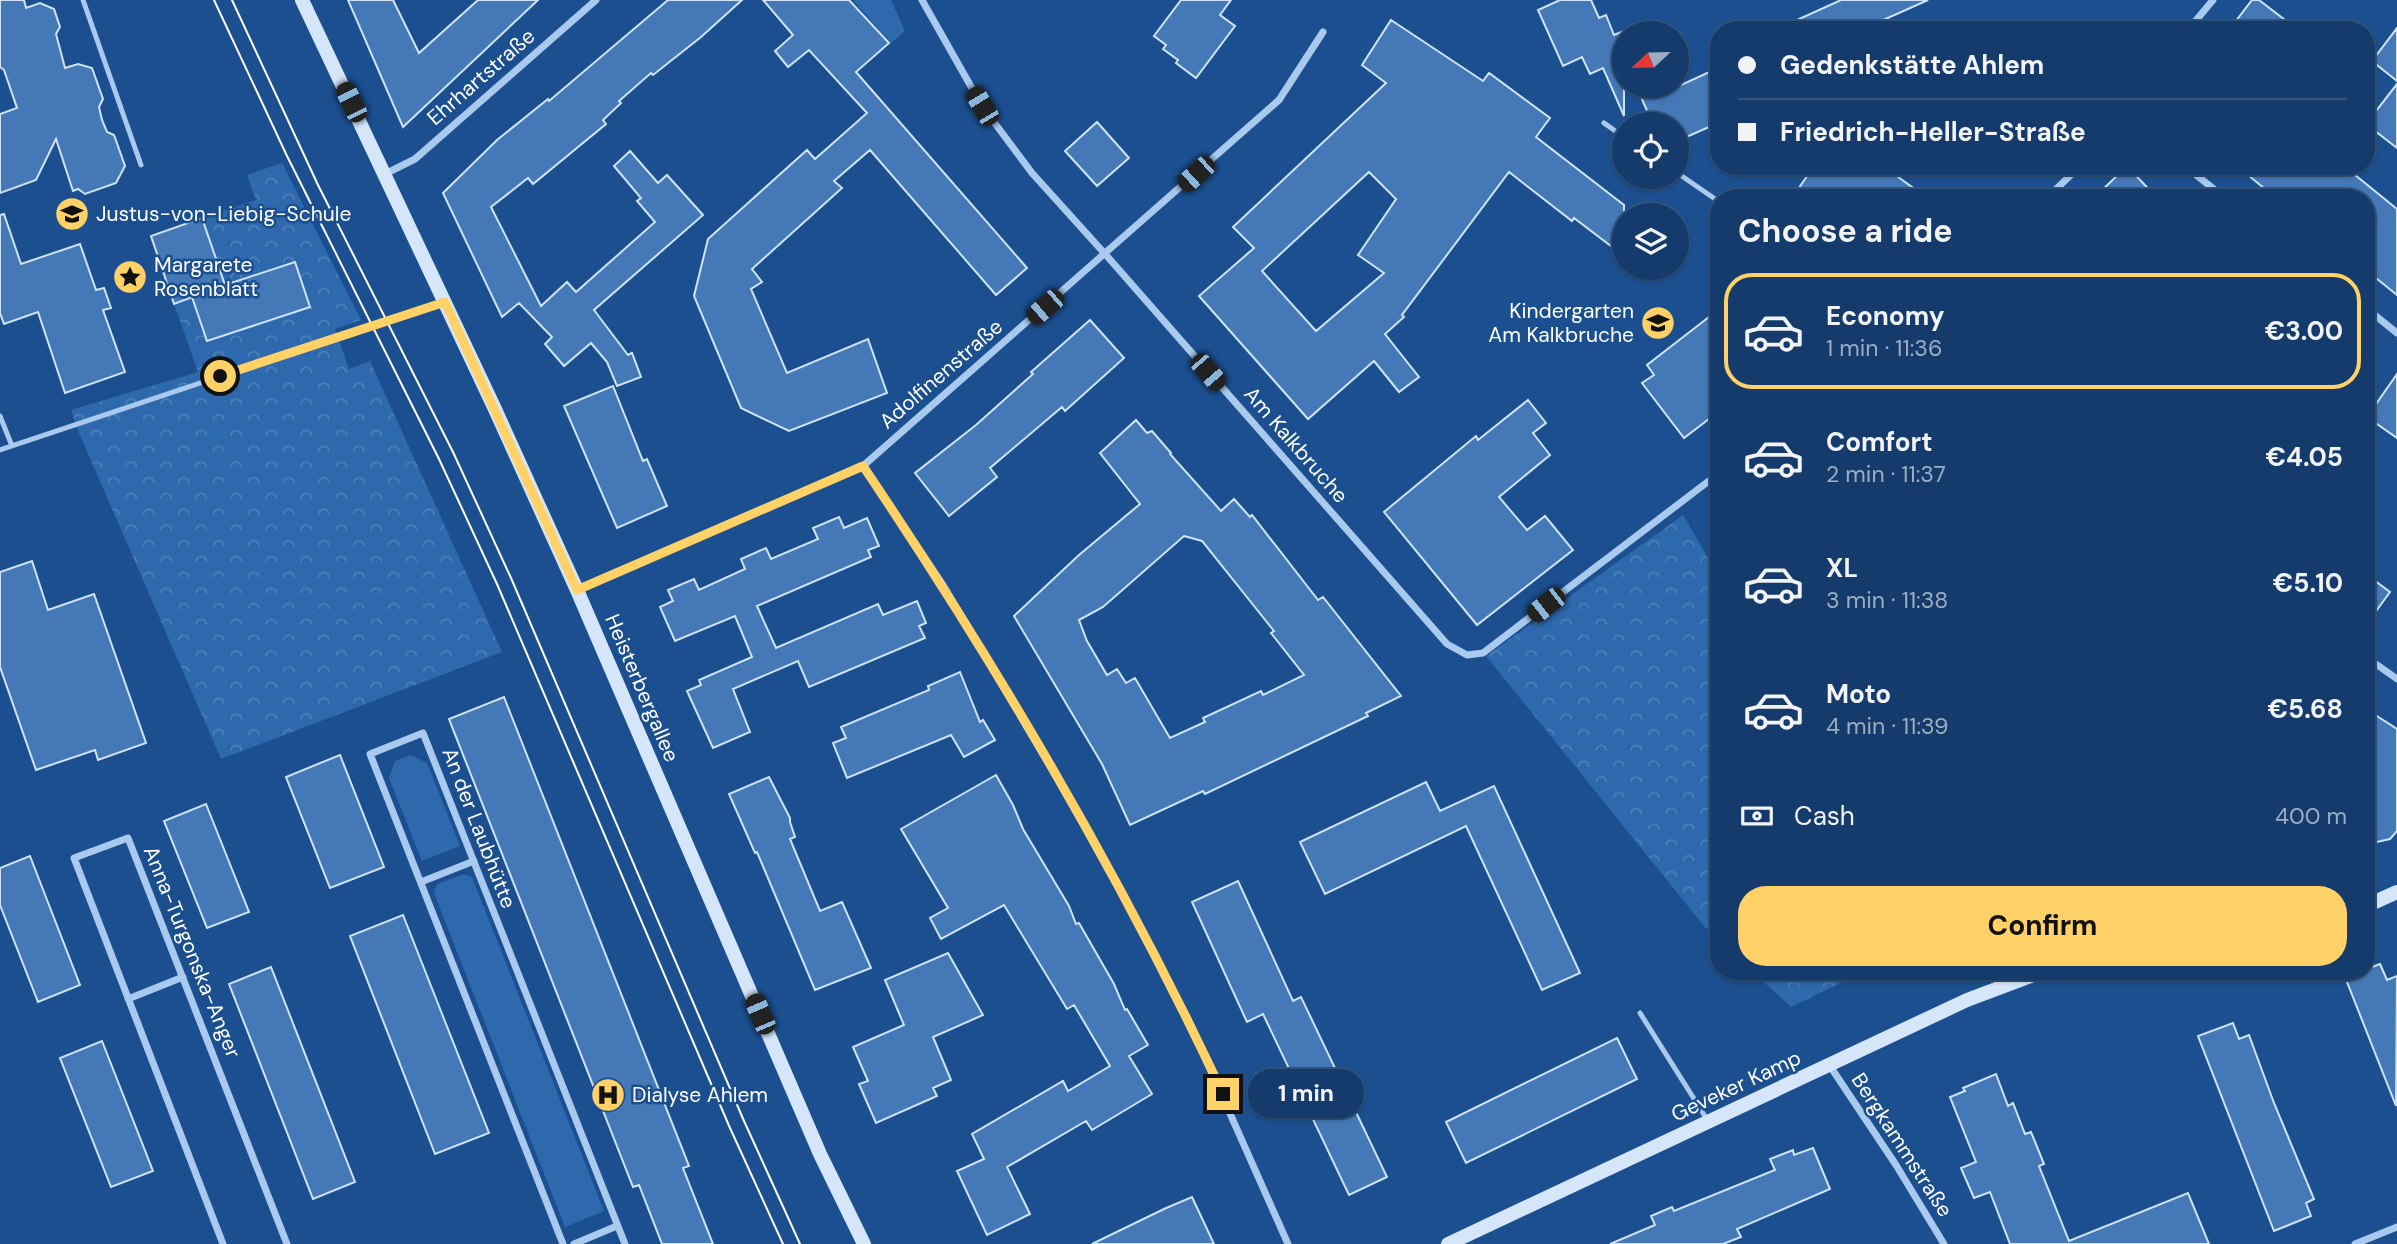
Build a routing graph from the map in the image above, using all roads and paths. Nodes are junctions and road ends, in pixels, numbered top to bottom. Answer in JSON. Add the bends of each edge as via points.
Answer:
{"nodes":[{"id":1,"x":83,"y":0,"type":"edge"},
{"id":2,"x":302,"y":0,"type":"edge"},
{"id":3,"x":596,"y":0,"type":"edge"},
{"id":4,"x":922,"y":0,"type":"edge"},
{"id":5,"x":2213,"y":0,"type":"edge"},
{"id":6,"x":2196,"y":21,"type":"edge"},
{"id":7,"x":1323,"y":32,"type":"dead end"},
{"id":8,"x":1604,"y":123,"type":"dead end"},
{"id":9,"x":1612,"y":129,"type":"edge"},
{"id":10,"x":141,"y":165,"type":"dead end"},
{"id":11,"x":385,"y":174,"type":"junction"},
{"id":12,"x":2071,"y":175,"type":"edge"},
{"id":13,"x":2196,"y":175,"type":"edge"},
{"id":14,"x":1689,"y":181,"type":"edge"},
{"id":15,"x":2056,"y":189,"type":"edge"},
{"id":16,"x":2214,"y":189,"type":"edge"},
{"id":17,"x":1710,"y":195,"type":"edge"},
{"id":18,"x":1106,"y":255,"type":"junction"},
{"id":19,"x":445,"y":302,"type":"junction"},
{"id":20,"x":2375,"y":316,"type":"edge"},
{"id":21,"x":2397,"y":333,"type":"edge"},
{"id":22,"x":0,"y":416,"type":"edge"},
{"id":23,"x":12,"y":446,"type":"junction"},
{"id":24,"x":0,"y":450,"type":"edge"},
{"id":25,"x":863,"y":466,"type":"junction"},
{"id":26,"x":1710,"y":480,"type":"edge"},
{"id":27,"x":577,"y":590,"type":"junction"},
{"id":28,"x":2375,"y":663,"type":"edge"},
{"id":29,"x":2397,"y":679,"type":"edge"},
{"id":30,"x":474,"y":861,"type":"junction"},
{"id":31,"x":421,"y":882,"type":"junction"},
{"id":32,"x":2397,"y":892,"type":"edge"},
{"id":33,"x":2375,"y":902,"type":"edge"},
{"id":34,"x":183,"y":977,"type":"junction"},
{"id":35,"x":2021,"y":980,"type":"edge"},
{"id":36,"x":128,"y":999,"type":"junction"},
{"id":37,"x":1640,"y":1013,"type":"dead end"},
{"id":38,"x":1830,"y":1066,"type":"junction"},
{"id":39,"x":1708,"y":1121,"type":"junction"},
{"id":40,"x":617,"y":1226,"type":"junction"},
{"id":41,"x":2397,"y":1227,"type":"edge"},
{"id":42,"x":223,"y":1244,"type":"edge"},
{"id":43,"x":287,"y":1244,"type":"edge"},
{"id":44,"x":563,"y":1244,"type":"edge"},
{"id":45,"x":574,"y":1244,"type":"edge"},
{"id":46,"x":625,"y":1244,"type":"edge"},
{"id":47,"x":864,"y":1244,"type":"edge"},
{"id":48,"x":1288,"y":1244,"type":"edge"},
{"id":49,"x":1448,"y":1244,"type":"edge"},
{"id":50,"x":1944,"y":1244,"type":"edge"},
{"id":51,"x":2355,"y":1244,"type":"edge"}],
"edges":[{"from":1,"to":10,"type":"lane"},
{"from":2,"to":11,"type":"main road","name":"Heisterbergallee"},
{"from":3,"to":11,"type":"street","name":"Ehrhartstraße","via":[[415,159]]},
{"from":4,"to":18,"type":"street","name":"Am Kalkbruche","via":[[1031,173]]},
{"from":5,"to":6,"type":"street"},
{"from":7,"to":18,"type":"street","name":"Adolfinenstraße","via":[[1279,100]]},
{"from":8,"to":9,"type":"lane"},
{"from":11,"to":19,"type":"main road","name":"Heisterbergallee"},
{"from":12,"to":15,"type":"street"},
{"from":13,"to":16,"type":"street"},
{"from":14,"to":17,"type":"lane"},
{"from":18,"to":25,"type":"street","name":"Adolfinenstraße"},
{"from":18,"to":26,"type":"street","name":"Am Kalkbruche","via":[[1447,644],[1467,655],[1483,653]]},
{"from":19,"to":23,"type":"lane"},
{"from":19,"to":27,"type":"main road","name":"Heisterbergallee"},
{"from":20,"to":21,"type":"street"},
{"from":22,"to":23,"type":"lane"},
{"from":23,"to":24,"type":"lane"},
{"from":25,"to":27,"type":"street","name":"Adolfinenstraße"},
{"from":25,"to":48,"type":"street","via":[[943,585],[1115,881],[1188,1019]]},
{"from":27,"to":47,"type":"main road","name":"Heisterbergallee","via":[[820,1154]]},
{"from":28,"to":29,"type":"street"},
{"from":30,"to":31,"type":"street"},
{"from":30,"to":31,"type":"street","name":"An der Laubhütte","via":[[424,733],[370,754]]},
{"from":30,"to":40,"type":"street","name":"An der Laubhütte"},
{"from":31,"to":44,"type":"street","name":"An der Laubhütte"},
{"from":32,"to":33,"type":"main road"},
{"from":34,"to":36,"type":"street"},
{"from":34,"to":36,"type":"street","name":"Anna-Turgonska-Anger","via":[[128,838],[74,858]]},
{"from":34,"to":43,"type":"street","name":"Anna-Turgonska-Anger"},
{"from":35,"to":38,"type":"main road","name":"Geveker Kamp","via":[[1967,1000]]},
{"from":36,"to":42,"type":"street","name":"Anna-Turgonska-Anger"},
{"from":37,"to":39,"type":"lane"},
{"from":38,"to":39,"type":"main road","name":"Geveker Kamp"},
{"from":38,"to":50,"type":"street","name":"Bergkammstraße"},
{"from":39,"to":49,"type":"main road","name":"Geveker Kamp"},
{"from":40,"to":45,"type":"street"},
{"from":40,"to":46,"type":"street","name":"An der Laubhütte"},
{"from":41,"to":51,"type":"street"}]}
